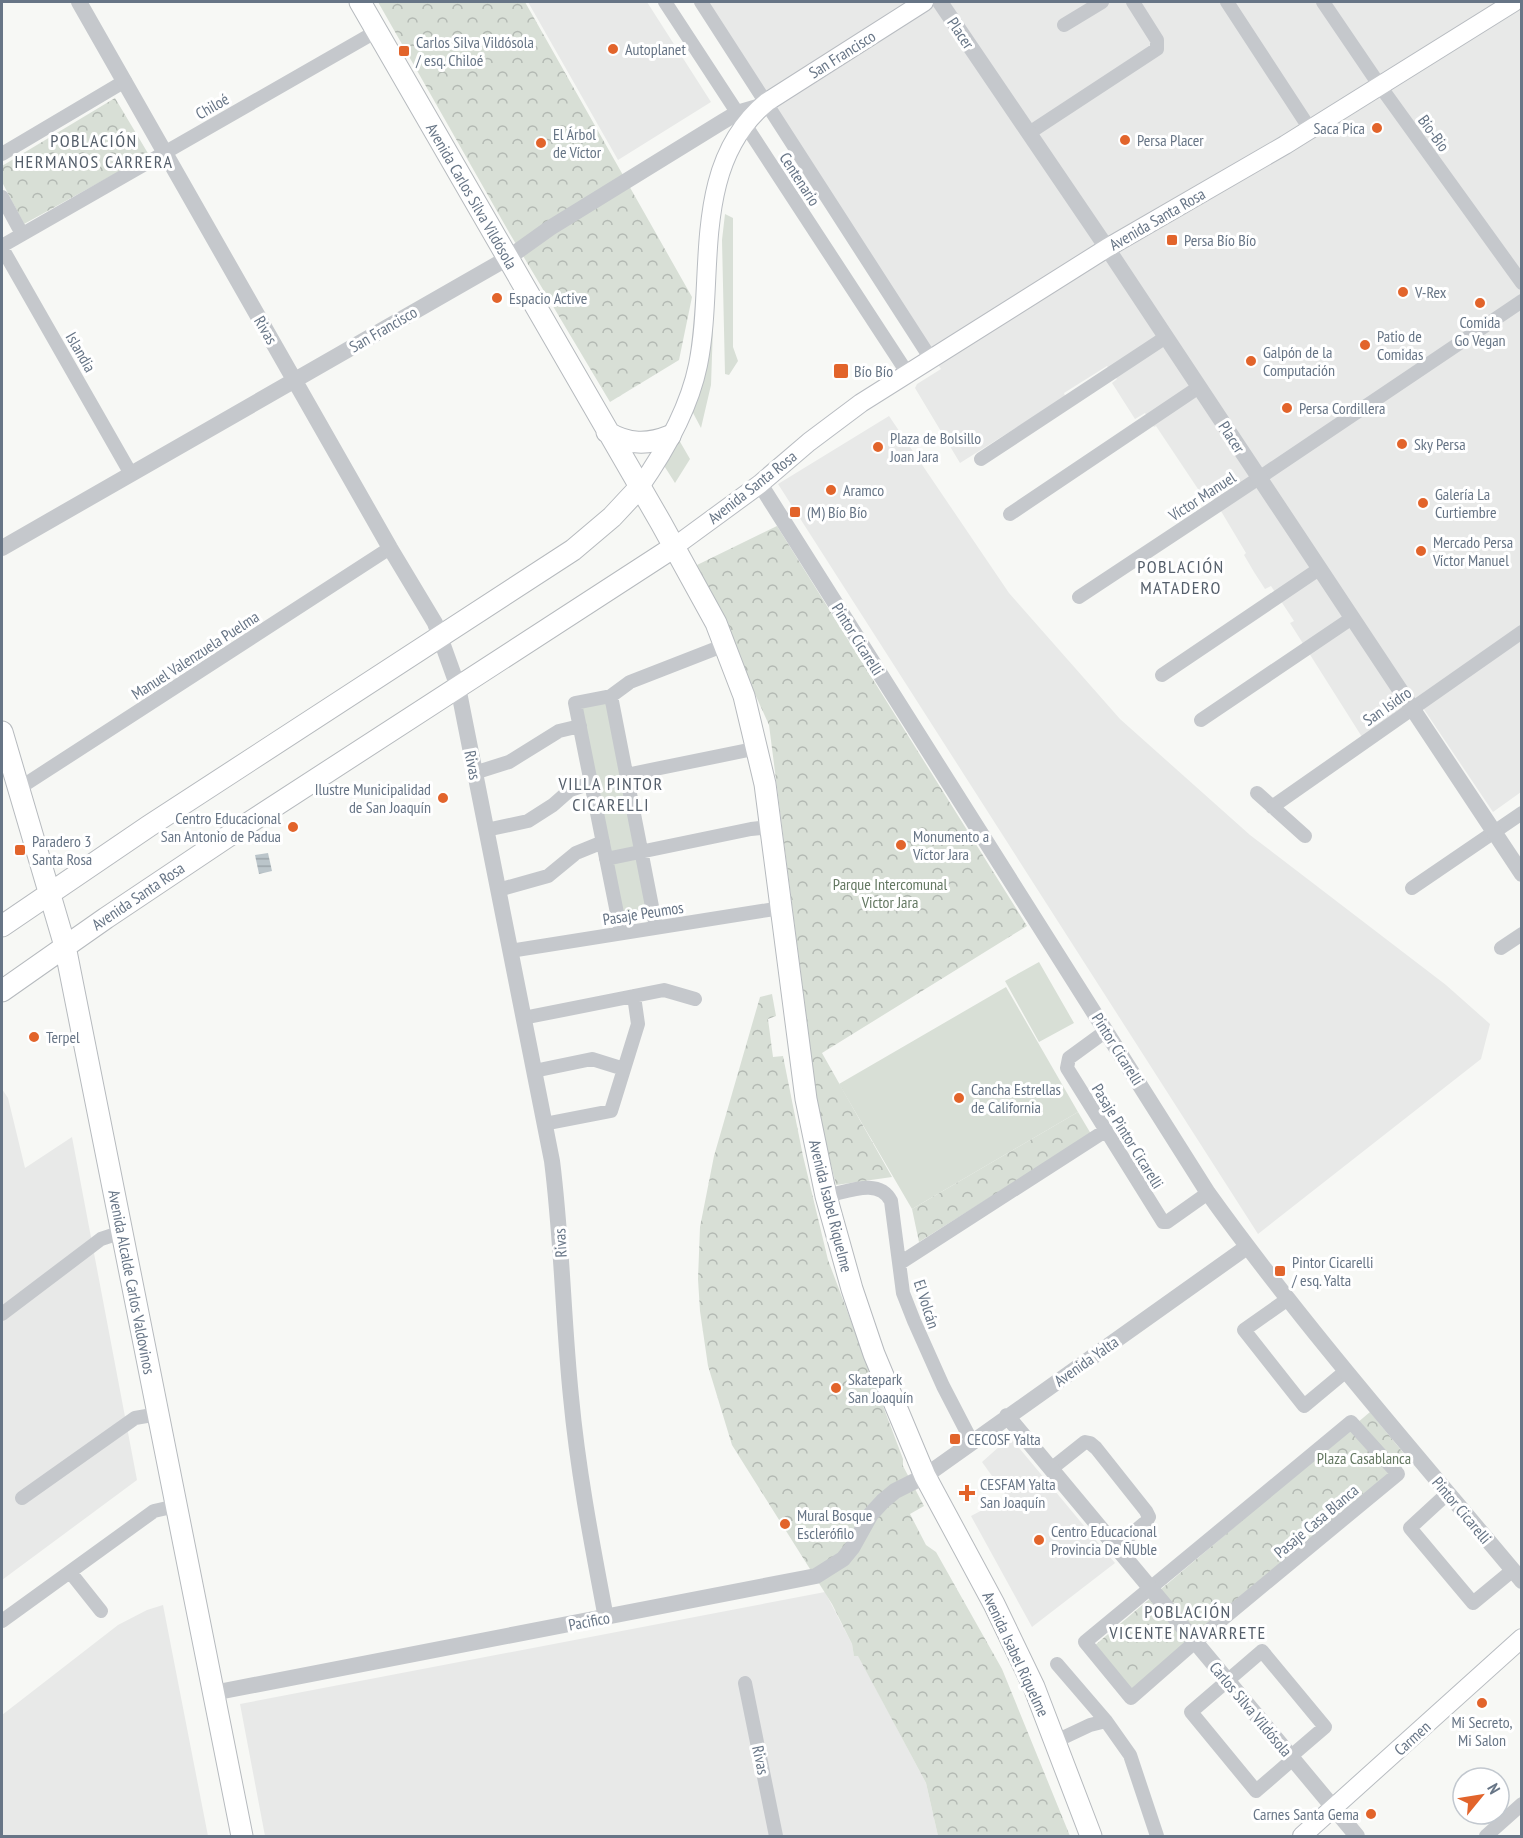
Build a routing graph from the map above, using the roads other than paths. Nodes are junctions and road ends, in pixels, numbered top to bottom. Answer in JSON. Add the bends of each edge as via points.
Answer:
{"nodes":[{"id":1,"x":79,"y":2,"type":"edge"},
{"id":2,"x":360,"y":2,"type":"edge"},
{"id":3,"x":664,"y":2,"type":"edge"},
{"id":4,"x":701,"y":2,"type":"edge"},
{"id":5,"x":924,"y":2,"type":"edge"},
{"id":6,"x":940,"y":2,"type":"edge"},
{"id":7,"x":1102,"y":2,"type":"edge"},
{"id":8,"x":1133,"y":2,"type":"edge"},
{"id":9,"x":1227,"y":2,"type":"edge"},
{"id":10,"x":1323,"y":2,"type":"edge"},
{"id":11,"x":1514,"y":2,"type":"edge"},
{"id":12,"x":1064,"y":25,"type":"dead end"},
{"id":13,"x":377,"y":31,"type":"junction"},
{"id":14,"x":124,"y":81,"type":"junction"},
{"id":15,"x":1380,"y":86,"type":"junction"},
{"id":16,"x":764,"y":104,"type":"junction"},
{"id":17,"x":741,"y":119,"type":"junction"},
{"id":18,"x":1310,"y":129,"type":"junction"},
{"id":19,"x":1029,"y":133,"type":"junction"},
{"id":20,"x":165,"y":152,"type":"junction"},
{"id":21,"x":2,"y":154,"type":"edge"},
{"id":22,"x":2,"y":197,"type":"edge"},
{"id":23,"x":22,"y":234,"type":"junction"},
{"id":24,"x":2,"y":247,"type":"edge"},
{"id":25,"x":1107,"y":249,"type":"junction"},
{"id":26,"x":508,"y":258,"type":"junction"},
{"id":27,"x":1521,"y":283,"type":"edge"},
{"id":28,"x":1521,"y":301,"type":"edge"},
{"id":29,"x":1166,"y":338,"type":"junction"},
{"id":30,"x":931,"y":359,"type":"junction"},
{"id":31,"x":908,"y":374,"type":"junction"},
{"id":32,"x":295,"y":380,"type":"junction"},
{"id":33,"x":1199,"y":387,"type":"junction"},
{"id":34,"x":607,"y":432,"type":"junction"},
{"id":35,"x":670,"y":436,"type":"junction"},
{"id":36,"x":981,"y":459,"type":"dead end"},
{"id":37,"x":131,"y":474,"type":"junction"},
{"id":38,"x":1259,"y":478,"type":"junction"},
{"id":39,"x":760,"y":484,"type":"junction"},
{"id":40,"x":639,"y":488,"type":"junction"},
{"id":41,"x":1010,"y":514,"type":"dead end"},
{"id":42,"x":612,"y":517,"type":"junction"},
{"id":43,"x":661,"y":523,"type":"junction"},
{"id":44,"x":674,"y":547,"type":"junction"},
{"id":45,"x":2,"y":548,"type":"edge"},
{"id":46,"x":390,"y":548,"type":"junction"},
{"id":47,"x":1319,"y":569,"type":"junction"},
{"id":48,"x":1079,"y":597,"type":"dead end"},
{"id":49,"x":1352,"y":618,"type":"junction"},
{"id":50,"x":1521,"y":633,"type":"edge"},
{"id":51,"x":441,"y":637,"type":"junction"},
{"id":52,"x":725,"y":645,"type":"junction"},
{"id":53,"x":1162,"y":675,"type":"dead end"},
{"id":54,"x":458,"y":687,"type":"junction"},
{"id":55,"x":611,"y":696,"type":"junction"},
{"id":56,"x":1412,"y":709,"type":"junction"},
{"id":57,"x":1201,"y":720,"type":"dead end"},
{"id":58,"x":580,"y":726,"type":"junction"},
{"id":59,"x":2,"y":732,"type":"edge"},
{"id":60,"x":758,"y":748,"type":"junction"},
{"id":61,"x":474,"y":773,"type":"junction"},
{"id":62,"x":626,"y":775,"type":"junction"},
{"id":63,"x":591,"y":783,"type":"junction"},
{"id":64,"x":18,"y":789,"type":"junction"},
{"id":65,"x":1257,"y":793,"type":"dead end"},
{"id":66,"x":1272,"y":807,"type":"junction"},
{"id":67,"x":1521,"y":813,"type":"edge"},
{"id":68,"x":770,"y":827,"type":"junction"},
{"id":69,"x":486,"y":830,"type":"junction"},
{"id":70,"x":1494,"y":833,"type":"junction"},
{"id":71,"x":1305,"y":836,"type":"dead end"},
{"id":72,"x":603,"y":843,"type":"junction"},
{"id":73,"x":642,"y":853,"type":"junction"},
{"id":74,"x":606,"y":859,"type":"junction"},
{"id":75,"x":1521,"y":874,"type":"edge"},
{"id":76,"x":1412,"y":888,"type":"dead end"},
{"id":77,"x":498,"y":890,"type":"junction"},
{"id":78,"x":49,"y":893,"type":"junction"},
{"id":79,"x":781,"y":908,"type":"junction"},
{"id":80,"x":2,"y":926,"type":"edge"},
{"id":81,"x":656,"y":927,"type":"junction"},
{"id":82,"x":621,"y":933,"type":"junction"},
{"id":83,"x":1521,"y":934,"type":"edge"},
{"id":84,"x":65,"y":946,"type":"junction"},
{"id":85,"x":1501,"y":948,"type":"dead end"},
{"id":86,"x":510,"y":951,"type":"junction"},
{"id":87,"x":2,"y":991,"type":"edge"},
{"id":88,"x":634,"y":996,"type":"junction"},
{"id":89,"x":695,"y":999,"type":"dead end"},
{"id":90,"x":523,"y":1018,"type":"junction"},
{"id":91,"x":1106,"y":1031,"type":"junction"},
{"id":92,"x":624,"y":1069,"type":"junction"},
{"id":93,"x":534,"y":1071,"type":"junction"},
{"id":94,"x":544,"y":1124,"type":"junction"},
{"id":95,"x":1105,"y":1131,"type":"junction"},
{"id":96,"x":1208,"y":1193,"type":"junction"},
{"id":97,"x":826,"y":1196,"type":"junction"},
{"id":98,"x":122,"y":1232,"type":"junction"},
{"id":99,"x":1247,"y":1247,"type":"junction"},
{"id":100,"x":900,"y":1263,"type":"junction"},
{"id":101,"x":1287,"y":1299,"type":"junction"},
{"id":102,"x":2,"y":1314,"type":"edge"},
{"id":103,"x":1346,"y":1371,"type":"junction"},
{"id":104,"x":158,"y":1414,"type":"junction"},
{"id":105,"x":1007,"y":1416,"type":"junction"},
{"id":106,"x":972,"y":1442,"type":"junction"},
{"id":107,"x":1051,"y":1469,"type":"junction"},
{"id":108,"x":925,"y":1476,"type":"junction"},
{"id":109,"x":1448,"y":1493,"type":"junction"},
{"id":110,"x":21,"y":1498,"type":"dead end"},
{"id":111,"x":176,"y":1506,"type":"junction"},
{"id":112,"x":1116,"y":1547,"type":"junction"},
{"id":113,"x":70,"y":1572,"type":"junction"},
{"id":114,"x":1517,"y":1576,"type":"edge"},
{"id":115,"x":1150,"y":1588,"type":"junction"},
{"id":116,"x":101,"y":1611,"type":"dead end"},
{"id":117,"x":606,"y":1618,"type":"junction"},
{"id":118,"x":2,"y":1621,"type":"edge"},
{"id":119,"x":1521,"y":1638,"type":"edge"},
{"id":120,"x":1195,"y":1642,"type":"junction"},
{"id":121,"x":1057,"y":1664,"type":"dead end"},
{"id":122,"x":1227,"y":1681,"type":"junction"},
{"id":123,"x":745,"y":1683,"type":"dead end"},
{"id":124,"x":213,"y":1693,"type":"junction"},
{"id":125,"x":1106,"y":1721,"type":"junction"},
{"id":126,"x":1056,"y":1741,"type":"junction"},
{"id":127,"x":1291,"y":1758,"type":"junction"},
{"id":128,"x":1521,"y":1804,"type":"edge"},
{"id":129,"x":1334,"y":1809,"type":"junction"},
{"id":130,"x":242,"y":1836,"type":"edge"},
{"id":131,"x":776,"y":1836,"type":"edge"},
{"id":132,"x":1091,"y":1836,"type":"edge"},
{"id":133,"x":1157,"y":1836,"type":"edge"},
{"id":134,"x":1302,"y":1836,"type":"edge"},
{"id":135,"x":1357,"y":1836,"type":"edge"},
{"id":136,"x":1486,"y":1836,"type":"edge"}],
"edges":[{"from":1,"to":14,"type":"street","name":"Rivas"},
{"from":2,"to":13,"type":"main road","name":"Avenida Carlos Silva Vildósola"},
{"from":3,"to":17,"type":"street","name":"Centenario"},
{"from":4,"to":16,"type":"street","name":"Centenario"},
{"from":5,"to":16,"type":"main road","name":"San Francisco"},
{"from":6,"to":19,"type":"street","name":"Placer"},
{"from":7,"to":12,"type":"street"},
{"from":8,"to":19,"type":"street","via":[[1157,40],[1157,50]]},
{"from":9,"to":18,"type":"street"},
{"from":10,"to":15,"type":"street","name":"Bio-Bio"},
{"from":11,"to":15,"type":"main road","name":"Avenida Santa Rosa"},
{"from":13,"to":20,"type":"street","name":"Chiloé"},
{"from":13,"to":26,"type":"main road","name":"Avenida Carlos Silva Vildósola"},
{"from":14,"to":20,"type":"street","name":"Rivas"},
{"from":14,"to":21,"type":"street"},
{"from":15,"to":18,"type":"main road","name":"Avenida Santa Rosa"},
{"from":15,"to":27,"type":"street","name":"Bio-Bio"},
{"from":16,"to":17,"type":"main road","name":"San Francisco"},
{"from":16,"to":30,"type":"street","name":"Centenario"},
{"from":17,"to":26,"type":"street","name":"San Francisco","via":[[550,228]]},
{"from":17,"to":31,"type":"street","name":"Centenario"},
{"from":17,"to":35,"type":"main road","via":[[712,209],[698,364],[689,398]]},
{"from":18,"to":25,"type":"main road","name":"Avenida Santa Rosa"},
{"from":19,"to":25,"type":"street","name":"Placer"},
{"from":20,"to":23,"type":"street","name":"Chiloé"},
{"from":20,"to":32,"type":"street","name":"Rivas"},
{"from":22,"to":23,"type":"street"},
{"from":23,"to":24,"type":"street","name":"Chiloé"},
{"from":24,"to":37,"type":"street","name":"Islandia"},
{"from":25,"to":29,"type":"street","name":"Placer"},
{"from":25,"to":30,"type":"main road","name":"Avenida Santa Rosa"},
{"from":26,"to":32,"type":"street","name":"San Francisco"},
{"from":26,"to":34,"type":"main road","name":"Avenida Carlos Silva Vildósola"},
{"from":28,"to":38,"type":"street","name":"Víctor Manuel"},
{"from":29,"to":33,"type":"street","name":"Placer"},
{"from":29,"to":36,"type":"street"},
{"from":30,"to":31,"type":"main road","name":"Avenida Santa Rosa"},
{"from":31,"to":39,"type":"main road","name":"Avenida Santa Rosa","via":[[845,414]]},
{"from":32,"to":37,"type":"street","name":"San Francisco"},
{"from":32,"to":46,"type":"street","name":"Rivas"},
{"from":33,"to":38,"type":"street","name":"Placer"},
{"from":33,"to":41,"type":"street"},
{"from":34,"to":35,"type":"main road","via":[[640,443]]},
{"from":34,"to":40,"type":"main road","name":"Avenida Carlos Silva Vildósola"},
{"from":35,"to":40,"type":"main road"},
{"from":37,"to":45,"type":"street","name":"San Francisco"},
{"from":38,"to":47,"type":"street","name":"Placer"},
{"from":38,"to":48,"type":"street","name":"Víctor Manuel"},
{"from":39,"to":44,"type":"main road","name":"Avenida Santa Rosa"},
{"from":39,"to":91,"type":"street","name":"Pintor Cicarelli"},
{"from":40,"to":42,"type":"main road"},
{"from":40,"to":43,"type":"main road","name":"Avenida Carlos Silva Vildósola"},
{"from":42,"to":43,"type":"main road","via":[[637,512]]},
{"from":42,"to":51,"type":"main road","via":[[573,550]]},
{"from":43,"to":44,"type":"main road","name":"Avenida Carlos Silva Vildósola"},
{"from":44,"to":52,"type":"main road","name":"Avenida Isabel Riquelme"},
{"from":44,"to":54,"type":"main road","name":"Avenida Santa Rosa"},
{"from":46,"to":51,"type":"street","name":"Rivas"},
{"from":46,"to":64,"type":"street","name":"Manuel Valenzuela Puelma"},
{"from":47,"to":49,"type":"street","name":"Placer"},
{"from":47,"to":53,"type":"street"},
{"from":49,"to":56,"type":"street","name":"Placer"},
{"from":49,"to":57,"type":"street"},
{"from":50,"to":56,"type":"street","name":"San Isidro"},
{"from":51,"to":54,"type":"street","name":"Rivas"},
{"from":51,"to":78,"type":"main road"},
{"from":52,"to":55,"type":"street","via":[[630,682]]},
{"from":52,"to":60,"type":"main road","name":"Avenida Isabel Riquelme"},
{"from":54,"to":61,"type":"street","name":"Rivas"},
{"from":54,"to":84,"type":"main road","name":"Avenida Santa Rosa"},
{"from":55,"to":58,"type":"street","via":[[575,702]]},
{"from":55,"to":62,"type":"street"},
{"from":56,"to":66,"type":"street","name":"San Isidro"},
{"from":56,"to":70,"type":"street","name":"Placer"},
{"from":58,"to":61,"type":"street","via":[[559,731],[509,762]]},
{"from":58,"to":63,"type":"street"},
{"from":59,"to":64,"type":"main road","name":"Avenida Alcalde Carlos Valdovinos"},
{"from":60,"to":62,"type":"street"},
{"from":60,"to":68,"type":"main road","name":"Avenida Isabel Riquelme"},
{"from":61,"to":69,"type":"street","name":"Rivas"},
{"from":62,"to":73,"type":"street"},
{"from":63,"to":69,"type":"street","via":[[570,789],[528,821]]},
{"from":63,"to":72,"type":"street"},
{"from":64,"to":78,"type":"main road","name":"Avenida Alcalde Carlos Valdovinos"},
{"from":65,"to":66,"type":"street"},
{"from":66,"to":71,"type":"street"},
{"from":67,"to":70,"type":"street"},
{"from":68,"to":73,"type":"street"},
{"from":68,"to":79,"type":"main road","name":"Avenida Isabel Riquelme"},
{"from":69,"to":77,"type":"street","name":"Rivas"},
{"from":70,"to":75,"type":"street","name":"Placer"},
{"from":70,"to":76,"type":"street"},
{"from":72,"to":74,"type":"street"},
{"from":72,"to":77,"type":"street","via":[[576,853],[548,876]]},
{"from":73,"to":74,"type":"street"},
{"from":73,"to":81,"type":"street"},
{"from":74,"to":82,"type":"street"},
{"from":77,"to":86,"type":"street","name":"Rivas"},
{"from":78,"to":80,"type":"main road"},
{"from":78,"to":84,"type":"main road","name":"Avenida Alcalde Carlos Valdovinos"},
{"from":79,"to":81,"type":"street","name":"Pasaje Peumos"},
{"from":79,"to":97,"type":"main road","name":"Avenida Isabel Riquelme","via":[[806,1099]]},
{"from":81,"to":82,"type":"street","name":"Pasaje Peumos"},
{"from":82,"to":86,"type":"street","name":"Pasaje Peumos"},
{"from":83,"to":85,"type":"street"},
{"from":84,"to":87,"type":"main road","name":"Avenida Santa Rosa"},
{"from":84,"to":98,"type":"main road","name":"Avenida Alcalde Carlos Valdovinos"},
{"from":86,"to":90,"type":"street","name":"Rivas"},
{"from":88,"to":89,"type":"street","via":[[664,990]]},
{"from":88,"to":90,"type":"street"},
{"from":88,"to":92,"type":"street","via":[[638,1024]]},
{"from":90,"to":93,"type":"street","name":"Rivas"},
{"from":91,"to":95,"type":"street","name":"Pasaje Pintor Cicarelli","via":[[1069,1058],[1067,1068]]},
{"from":91,"to":96,"type":"street","name":"Pintor Cicarelli"},
{"from":92,"to":93,"type":"street","via":[[592,1059]]},
{"from":92,"to":94,"type":"street","via":[[611,1111]]},
{"from":93,"to":94,"type":"street","name":"Rivas"},
{"from":94,"to":117,"type":"street","name":"Rivas","via":[[559,1228],[576,1443]]},
{"from":95,"to":96,"type":"street","name":"Pasaje Pintor Cicarelli","via":[[1163,1222]]},
{"from":95,"to":100,"type":"street"},
{"from":96,"to":99,"type":"street","name":"Pintor Cicarelli"},
{"from":97,"to":100,"type":"street","name":"El Volcán","via":[[872,1187],[888,1194]]},
{"from":97,"to":108,"type":"main road","name":"Avenida Isabel Riquelme","via":[[874,1354]]},
{"from":98,"to":102,"type":"street","via":[[101,1239]]},
{"from":98,"to":104,"type":"main road","name":"Avenida Alcalde Carlos Valdovinos"},
{"from":99,"to":101,"type":"street","name":"Pintor Cicarelli"},
{"from":99,"to":105,"type":"street","name":"Avenida Yalta"},
{"from":100,"to":106,"type":"street","name":"El Volcán","via":[[903,1293],[914,1322]]},
{"from":101,"to":103,"type":"street","name":"Pintor Cicarelli"},
{"from":101,"to":103,"type":"street","via":[[1244,1330],[1304,1406]]},
{"from":103,"to":109,"type":"street","name":"Pintor Cicarelli"},
{"from":104,"to":110,"type":"street","via":[[135,1418]]},
{"from":104,"to":111,"type":"main road","name":"Avenida Alcalde Carlos Valdovinos"},
{"from":105,"to":106,"type":"street","name":"Avenida Yalta"},
{"from":105,"to":107,"type":"street","name":"Carlos Silva Vildósola"},
{"from":106,"to":108,"type":"street","name":"Avenida Yalta"},
{"from":107,"to":112,"type":"street","name":"Carlos Silva Vildósola"},
{"from":107,"to":112,"type":"street","via":[[1085,1442],[1096,1448],[1149,1517]]},
{"from":108,"to":117,"type":"street","name":"Pacifico","via":[[883,1501],[843,1559],[816,1576]]},
{"from":108,"to":126,"type":"main road","name":"Avenida Isabel Riquelme","via":[[1024,1665]]},
{"from":109,"to":114,"type":"street","name":"Pintor Cicarelli"},
{"from":109,"to":114,"type":"street","via":[[1410,1528],[1473,1603]]},
{"from":111,"to":113,"type":"street","via":[[154,1511]]},
{"from":111,"to":124,"type":"main road","name":"Avenida Alcalde Carlos Valdovinos"},
{"from":112,"to":115,"type":"street","name":"Carlos Silva Vildósola"},
{"from":113,"to":116,"type":"street"},
{"from":113,"to":118,"type":"street"},
{"from":115,"to":120,"type":"street","name":"Carlos Silva Vildósola"},
{"from":115,"to":120,"type":"street","name":"Pasaje Casa Blanca","via":[[1085,1642],[1131,1698]]},
{"from":115,"to":120,"type":"street","name":"Pasaje Casa Blanca","via":[[1352,1422],[1398,1474]]},
{"from":117,"to":124,"type":"street","name":"Pacifico"},
{"from":119,"to":129,"type":"main road","name":"Carmen"},
{"from":120,"to":122,"type":"street","name":"Carlos Silva Vildósola"},
{"from":121,"to":125,"type":"street"},
{"from":122,"to":127,"type":"street","name":"Carlos Silva Vildósola"},
{"from":122,"to":127,"type":"street","via":[[1262,1651],[1307,1705],[1325,1727]]},
{"from":122,"to":127,"type":"street","via":[[1191,1712],[1250,1784],[1256,1791]]},
{"from":123,"to":131,"type":"street","name":"Rivas"},
{"from":124,"to":130,"type":"main road","name":"Avenida Alcalde Carlos Valdovinos"},
{"from":125,"to":126,"type":"street"},
{"from":125,"to":133,"type":"street","via":[[1130,1755]]},
{"from":126,"to":132,"type":"main road","name":"Avenida Isabel Riquelme"},
{"from":127,"to":129,"type":"street","name":"Carlos Silva Vildósola"},
{"from":128,"to":136,"type":"street"},
{"from":129,"to":134,"type":"main road","name":"Carmen"},
{"from":129,"to":135,"type":"street","name":"Carlos Silva Vildósola"}]}
